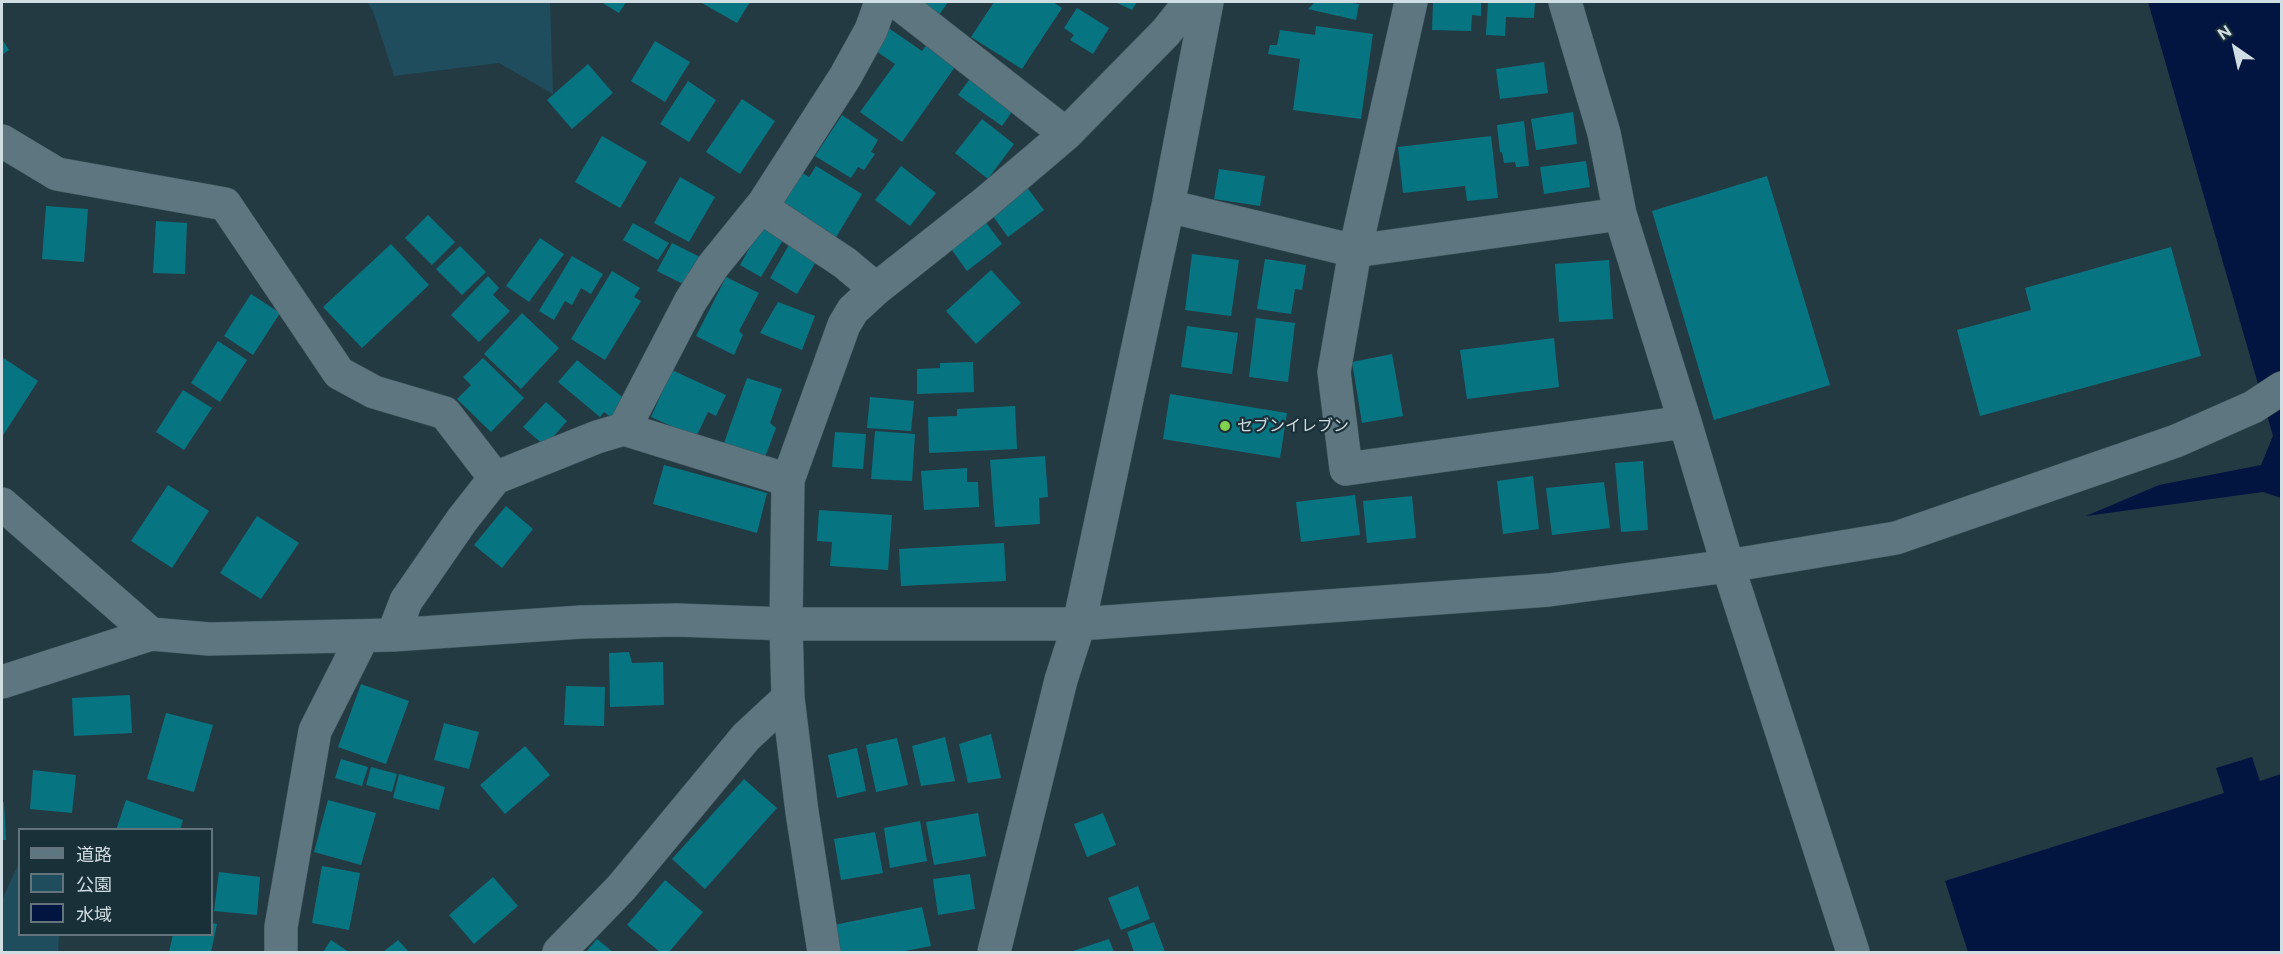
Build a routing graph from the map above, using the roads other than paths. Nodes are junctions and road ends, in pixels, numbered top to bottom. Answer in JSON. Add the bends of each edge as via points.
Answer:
{"nodes":[{"id":1,"x":881,"y":2,"type":"edge"},
{"id":2,"x":897,"y":2,"type":"edge"},
{"id":3,"x":1190,"y":2,"type":"edge"},
{"id":4,"x":1207,"y":2,"type":"edge"},
{"id":5,"x":1411,"y":2,"type":"edge"},
{"id":6,"x":1565,"y":2,"type":"edge"},
{"id":7,"x":1066,"y":134,"type":"junction"},
{"id":8,"x":2,"y":141,"type":"edge"},
{"id":9,"x":1168,"y":206,"type":"junction"},
{"id":10,"x":761,"y":207,"type":"junction"},
{"id":11,"x":1620,"y":214,"type":"junction"},
{"id":12,"x":1355,"y":250,"type":"junction"},
{"id":13,"x":876,"y":289,"type":"junction"},
{"id":14,"x":2282,"y":388,"type":"edge"},
{"id":15,"x":1685,"y":422,"type":"junction"},
{"id":16,"x":624,"y":429,"type":"junction"},
{"id":17,"x":495,"y":478,"type":"junction"},
{"id":18,"x":788,"y":480,"type":"junction"},
{"id":19,"x":2,"y":504,"type":"edge"},
{"id":20,"x":1728,"y":566,"type":"junction"},
{"id":21,"x":786,"y":624,"type":"junction"},
{"id":22,"x":1079,"y":624,"type":"junction"},
{"id":23,"x":151,"y":634,"type":"junction"},
{"id":24,"x":378,"y":636,"type":"junction"},
{"id":25,"x":2,"y":682,"type":"edge"},
{"id":26,"x":788,"y":698,"type":"junction"},
{"id":27,"x":280,"y":952,"type":"edge"},
{"id":28,"x":559,"y":952,"type":"edge"},
{"id":29,"x":824,"y":952,"type":"edge"},
{"id":30,"x":994,"y":952,"type":"edge"},
{"id":31,"x":1853,"y":952,"type":"edge"}],
"edges":[{"from":1,"to":10,"type":"street","via":[[871,30],[845,77]]},
{"from":2,"to":7,"type":"street"},
{"from":3,"to":7,"type":"street","via":[[1166,32]]},
{"from":4,"to":9,"type":"street"},
{"from":5,"to":12,"type":"street"},
{"from":6,"to":11,"type":"street","via":[[1604,133]]},
{"from":7,"to":13,"type":"street"},
{"from":8,"to":17,"type":"street","via":[[57,174],[225,204],[339,373],[374,393],[445,413]]},
{"from":9,"to":12,"type":"street"},
{"from":9,"to":22,"type":"street"},
{"from":10,"to":13,"type":"street","via":[[845,263]]},
{"from":10,"to":16,"type":"street","via":[[695,294]]},
{"from":11,"to":12,"type":"street"},
{"from":11,"to":15,"type":"street"},
{"from":12,"to":15,"type":"street","via":[[1334,372],[1346,469]]},
{"from":13,"to":18,"type":"street","via":[[853,310],[844,325]]},
{"from":14,"to":20,"type":"street","via":[[2253,407],[2176,441],[1896,538]]},
{"from":15,"to":20,"type":"street"},
{"from":16,"to":17,"type":"street"},
{"from":16,"to":18,"type":"street"},
{"from":17,"to":24,"type":"street"},
{"from":18,"to":21,"type":"street"},
{"from":19,"to":23,"type":"street"},
{"from":20,"to":22,"type":"street","via":[[1549,590]]},
{"from":20,"to":31,"type":"street"},
{"from":21,"to":22,"type":"street"},
{"from":21,"to":24,"type":"street","via":[[581,622]]},
{"from":21,"to":26,"type":"street"},
{"from":22,"to":30,"type":"street","via":[[1061,681]]},
{"from":23,"to":24,"type":"street","via":[[208,639]]},
{"from":23,"to":25,"type":"street"},
{"from":24,"to":27,"type":"street","via":[[315,731],[280,927]]},
{"from":26,"to":28,"type":"street","via":[[746,737],[621,888]]},
{"from":26,"to":29,"type":"street"}]}
